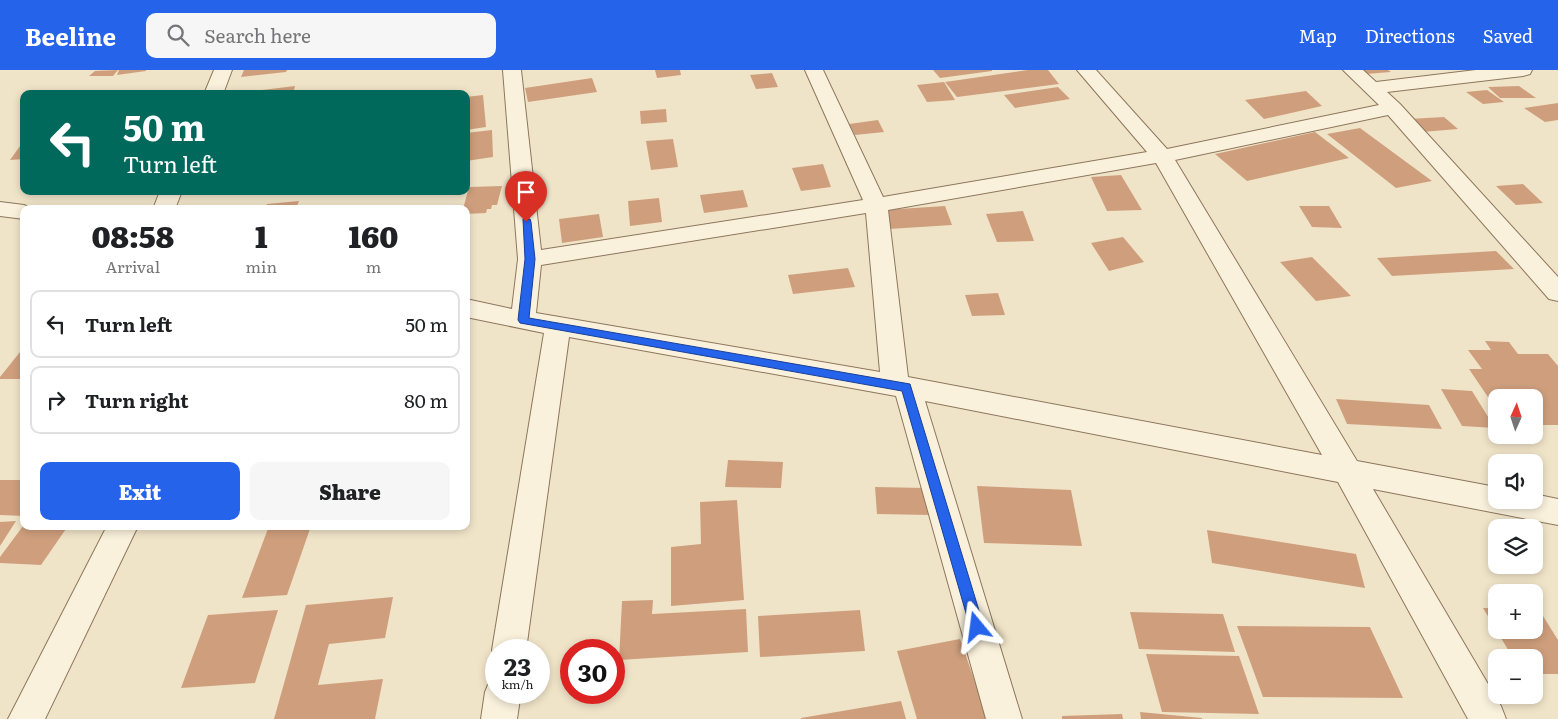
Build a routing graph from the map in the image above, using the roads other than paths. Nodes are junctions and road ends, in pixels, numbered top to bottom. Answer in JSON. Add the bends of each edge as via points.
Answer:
{"nodes":[{"id":1,"x":223,"y":70,"type":"edge"},
{"id":2,"x":512,"y":70,"type":"edge"},
{"id":3,"x":814,"y":70,"type":"edge"},
{"id":4,"x":1086,"y":70,"type":"edge"},
{"id":5,"x":1352,"y":70,"type":"edge"},
{"id":6,"x":1523,"y":70,"type":"edge"},
{"id":7,"x":1372,"y":88,"type":"junction"},
{"id":8,"x":215,"y":90,"type":"edge"},
{"id":9,"x":1392,"y":108,"type":"junction"},
{"id":10,"x":1162,"y":156,"type":"junction"},
{"id":11,"x":876,"y":205,"type":"junction"},
{"id":12,"x":0,"y":209,"type":"edge"},
{"id":13,"x":20,"y":212,"type":"edge"},
{"id":14,"x":530,"y":259,"type":"junction"},
{"id":15,"x":1558,"y":293,"type":"edge"},
{"id":16,"x":470,"y":309,"type":"edge"},
{"id":17,"x":523,"y":320,"type":"junction"},
{"id":18,"x":558,"y":326,"type":"junction"},
{"id":19,"x":901,"y":387,"type":"junction"},
{"id":20,"x":1347,"y":471,"type":"junction"},
{"id":21,"x":1488,"y":498,"type":"edge"},
{"id":22,"x":1542,"y":509,"type":"edge"},
{"id":23,"x":1558,"y":512,"type":"edge"},
{"id":24,"x":121,"y":530,"type":"edge"},
{"id":25,"x":511,"y":639,"type":"edge"},
{"id":26,"x":501,"y":704,"type":"edge"},
{"id":27,"x":26,"y":719,"type":"edge"},
{"id":28,"x":499,"y":719,"type":"edge"},
{"id":29,"x":1004,"y":719,"type":"edge"},
{"id":30,"x":1488,"y":719,"type":"edge"}],
"edges":[{"from":1,"to":8,"type":"street"},
{"from":2,"to":14,"type":"street"},
{"from":3,"to":11,"type":"street"},
{"from":4,"to":10,"type":"street"},
{"from":5,"to":7,"type":"street"},
{"from":6,"to":7,"type":"street"},
{"from":7,"to":9,"type":"street"},
{"from":9,"to":10,"type":"street"},
{"from":9,"to":15,"type":"street"},
{"from":10,"to":11,"type":"street"},
{"from":10,"to":20,"type":"street"},
{"from":11,"to":14,"type":"street"},
{"from":11,"to":19,"type":"street"},
{"from":12,"to":13,"type":"street"},
{"from":14,"to":17,"type":"street"},
{"from":16,"to":17,"type":"street"},
{"from":17,"to":18,"type":"street"},
{"from":18,"to":19,"type":"street"},
{"from":18,"to":25,"type":"street"},
{"from":19,"to":20,"type":"street"},
{"from":19,"to":29,"type":"street"},
{"from":20,"to":21,"type":"street"},
{"from":20,"to":30,"type":"street"},
{"from":22,"to":23,"type":"street"},
{"from":24,"to":27,"type":"street"},
{"from":26,"to":28,"type":"street"}]}
